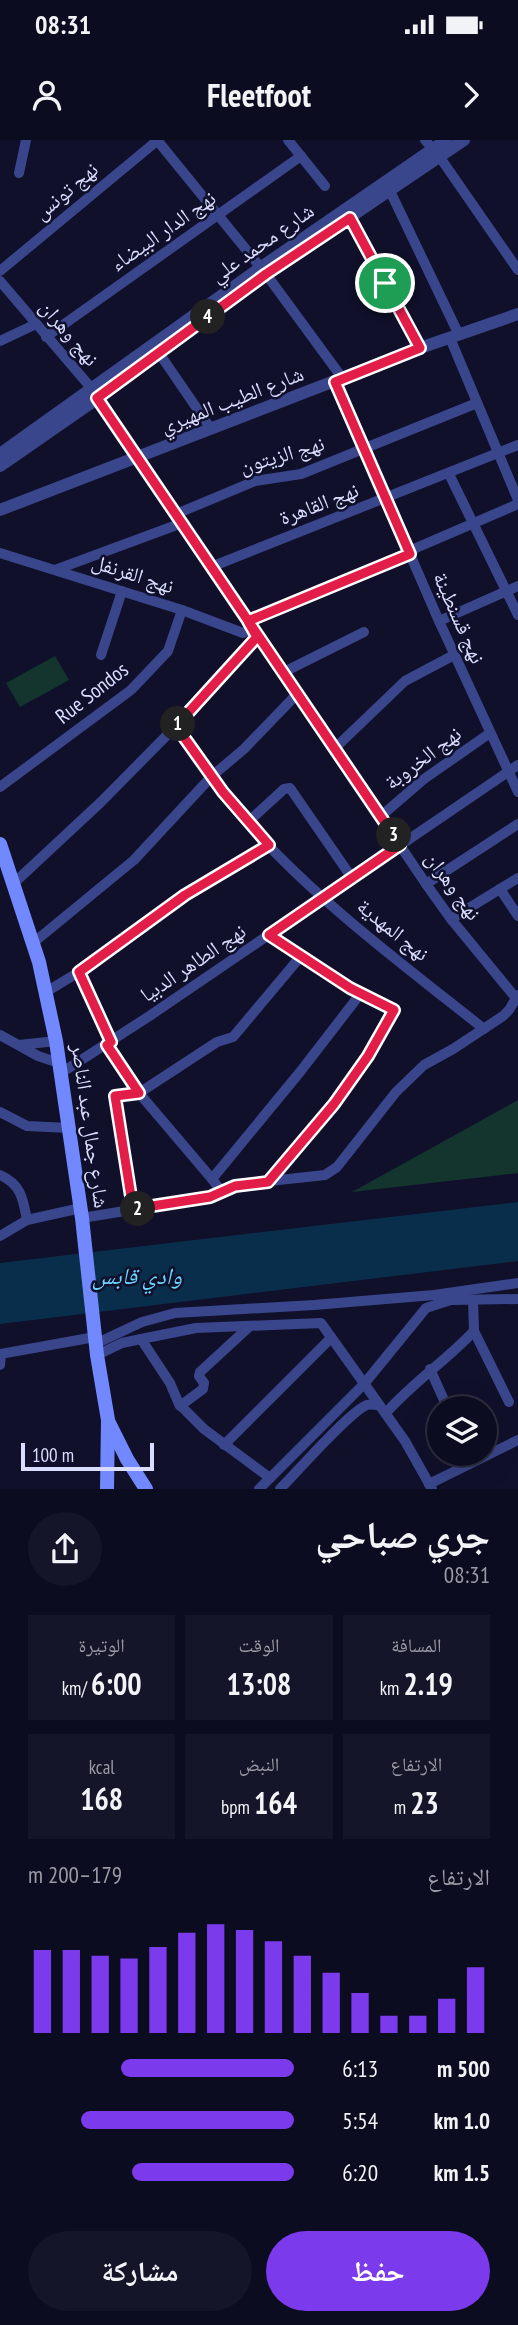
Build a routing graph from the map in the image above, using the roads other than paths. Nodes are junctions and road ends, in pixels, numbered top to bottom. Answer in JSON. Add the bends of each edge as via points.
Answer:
{"nodes":[{"id":1,"x":26,"y":140,"type":"edge"},
{"id":2,"x":157,"y":140,"type":"edge"},
{"id":3,"x":288,"y":140,"type":"edge"},
{"id":4,"x":446,"y":140,"type":"edge"},
{"id":5,"x":464,"y":140,"type":"edge"},
{"id":6,"x":432,"y":149,"type":"edge"},
{"id":7,"x":301,"y":156,"type":"junction"},
{"id":8,"x":19,"y":173,"type":"dead end"},
{"id":9,"x":325,"y":186,"type":"dead end"},
{"id":10,"x":390,"y":191,"type":"junction"},
{"id":11,"x":347,"y":214,"type":"junction"},
{"id":12,"x":219,"y":215,"type":"junction"},
{"id":13,"x":518,"y":270,"type":"edge"},
{"id":14,"x":0,"y":271,"type":"edge"},
{"id":15,"x":263,"y":271,"type":"junction"},
{"id":16,"x":0,"y":281,"type":"edge"},
{"id":17,"x":518,"y":314,"type":"edge"},
{"id":18,"x":36,"y":324,"type":"junction"},
{"id":19,"x":454,"y":336,"type":"junction"},
{"id":20,"x":46,"y":337,"type":"junction"},
{"id":21,"x":0,"y":341,"type":"edge"},
{"id":22,"x":420,"y":348,"type":"junction"},
{"id":23,"x":159,"y":353,"type":"junction"},
{"id":24,"x":339,"y":381,"type":"junction"},
{"id":25,"x":95,"y":394,"type":"junction"},
{"id":26,"x":477,"y":403,"type":"junction"},
{"id":27,"x":211,"y":429,"type":"junction"},
{"id":28,"x":518,"y":445,"type":"edge"},
{"id":29,"x":364,"y":450,"type":"junction"},
{"id":30,"x":498,"y":453,"type":"junction"},
{"id":31,"x":0,"y":454,"type":"edge"},
{"id":32,"x":138,"y":456,"type":"junction"},
{"id":33,"x":0,"y":466,"type":"edge"},
{"id":34,"x":449,"y":474,"type":"junction"},
{"id":35,"x":386,"y":499,"type":"junction"},
{"id":36,"x":518,"y":502,"type":"edge"},
{"id":37,"x":0,"y":509,"type":"edge"},
{"id":38,"x":179,"y":518,"type":"junction"},
{"id":39,"x":473,"y":524,"type":"junction"},
{"id":40,"x":0,"y":553,"type":"edge"},
{"id":41,"x":409,"y":553,"type":"junction"},
{"id":42,"x":211,"y":567,"type":"junction"},
{"id":43,"x":55,"y":570,"type":"junction"},
{"id":44,"x":518,"y":586,"type":"edge"},
{"id":45,"x":122,"y":590,"type":"junction"},
{"id":46,"x":506,"y":592,"type":"junction"},
{"id":47,"x":182,"y":610,"type":"junction"},
{"id":48,"x":518,"y":615,"type":"edge"},
{"id":49,"x":439,"y":621,"type":"junction"},
{"id":50,"x":252,"y":629,"type":"junction"},
{"id":51,"x":363,"y":632,"type":"dead end"},
{"id":52,"x":101,"y":654,"type":"dead end"},
{"id":53,"x":454,"y":655,"type":"junction"},
{"id":54,"x":282,"y":673,"type":"junction"},
{"id":55,"x":297,"y":694,"type":"junction"},
{"id":56,"x":176,"y":726,"type":"junction"},
{"id":57,"x":490,"y":733,"type":"junction"},
{"id":58,"x":334,"y":749,"type":"junction"},
{"id":59,"x":518,"y":765,"type":"edge"},
{"id":60,"x":508,"y":772,"type":"junction"},
{"id":61,"x":212,"y":776,"type":"junction"},
{"id":62,"x":0,"y":787,"type":"edge"},
{"id":63,"x":518,"y":792,"type":"edge"},
{"id":64,"x":381,"y":816,"type":"junction"},
{"id":65,"x":248,"y":822,"type":"junction"},
{"id":66,"x":518,"y":824,"type":"edge"},
{"id":67,"x":0,"y":844,"type":"edge"},
{"id":68,"x":269,"y":845,"type":"junction"},
{"id":69,"x":400,"y":845,"type":"junction"},
{"id":70,"x":352,"y":878,"type":"junction"},
{"id":71,"x":518,"y":878,"type":"edge"},
{"id":72,"x":13,"y":884,"type":"junction"},
{"id":73,"x":426,"y":884,"type":"junction"},
{"id":74,"x":500,"y":890,"type":"junction"},
{"id":75,"x":324,"y":898,"type":"junction"},
{"id":76,"x":518,"y":916,"type":"edge"},
{"id":77,"x":452,"y":919,"type":"junction"},
{"id":78,"x":269,"y":935,"type":"junction"},
{"id":79,"x":33,"y":943,"type":"junction"},
{"id":80,"x":301,"y":956,"type":"junction"},
{"id":81,"x":79,"y":972,"type":"junction"},
{"id":82,"x":46,"y":992,"type":"junction"},
{"id":83,"x":361,"y":993,"type":"junction"},
{"id":84,"x":517,"y":996,"type":"edge"},
{"id":85,"x":484,"y":1029,"type":"junction"},
{"id":86,"x":0,"y":1035,"type":"edge"},
{"id":87,"x":56,"y":1041,"type":"junction"},
{"id":88,"x":15,"y":1044,"type":"junction"},
{"id":89,"x":109,"y":1044,"type":"junction"},
{"id":90,"x":60,"y":1068,"type":"junction"},
{"id":91,"x":139,"y":1093,"type":"junction"},
{"id":92,"x":0,"y":1112,"type":"edge"},
{"id":93,"x":69,"y":1128,"type":"junction"},
{"id":94,"x":0,"y":1175,"type":"edge"},
{"id":95,"x":212,"y":1179,"type":"junction"},
{"id":96,"x":268,"y":1182,"type":"junction"},
{"id":97,"x":222,"y":1192,"type":"junction"},
{"id":98,"x":133,"y":1209,"type":"junction"},
{"id":99,"x":82,"y":1218,"type":"junction"},
{"id":100,"x":27,"y":1220,"type":"junction"},
{"id":101,"x":0,"y":1236,"type":"edge"},
{"id":102,"x":518,"y":1283,"type":"edge"},
{"id":103,"x":518,"y":1299,"type":"edge"},
{"id":104,"x":473,"y":1300,"type":"junction"},
{"id":105,"x":250,"y":1326,"type":"junction"},
{"id":106,"x":474,"y":1331,"type":"junction"},
{"id":107,"x":331,"y":1338,"type":"junction"},
{"id":108,"x":141,"y":1339,"type":"junction"},
{"id":109,"x":95,"y":1340,"type":"junction"},
{"id":110,"x":0,"y":1358,"type":"edge"},
{"id":111,"x":429,"y":1369,"type":"junction"},
{"id":112,"x":364,"y":1384,"type":"junction"},
{"id":113,"x":442,"y":1396,"type":"edge"},
{"id":114,"x":509,"y":1402,"type":"dead end"},
{"id":115,"x":180,"y":1406,"type":"junction"},
{"id":116,"x":382,"y":1409,"type":"junction"},
{"id":117,"x":108,"y":1420,"type":"junction"},
{"id":118,"x":518,"y":1440,"type":"edge"},
{"id":119,"x":224,"y":1445,"type":"junction"},
{"id":120,"x":497,"y":1448,"type":"edge"},
{"id":121,"x":461,"y":1466,"type":"edge"},
{"id":122,"x":278,"y":1469,"type":"junction"},
{"id":123,"x":270,"y":1478,"type":"junction"},
{"id":124,"x":290,"y":1478,"type":"junction"},
{"id":125,"x":431,"y":1486,"type":"edge"},
{"id":126,"x":107,"y":1489,"type":"edge"},
{"id":127,"x":146,"y":1489,"type":"edge"},
{"id":128,"x":259,"y":1489,"type":"edge"},
{"id":129,"x":280,"y":1489,"type":"edge"},
{"id":130,"x":297,"y":1489,"type":"edge"}],
"edges":[{"from":1,"to":8,"type":"street"},
{"from":2,"to":12,"type":"street","name":"نهج قسنطينة"},
{"from":2,"to":14,"type":"street","name":"نهج تونس"},
{"from":3,"to":7,"type":"street"},
{"from":4,"to":6,"type":"street","name":"شارع محمد علي"},
{"from":5,"to":6,"type":"street","name":"شارع محمد علي"},
{"from":6,"to":10,"type":"street","name":"شارع محمد علي"},
{"from":6,"to":11,"type":"street","name":"شارع محمد علي"},
{"from":6,"to":13,"type":"street"},
{"from":7,"to":9,"type":"street"},
{"from":7,"to":12,"type":"street","name":"نهج الدار البيضاء"},
{"from":10,"to":11,"type":"street","name":"شارع محمد علي"},
{"from":10,"to":19,"type":"street"},
{"from":11,"to":15,"type":"street","name":"شارع محمد علي"},
{"from":11,"to":22,"type":"street"},
{"from":12,"to":15,"type":"street","name":"نهج قسنطينة"},
{"from":12,"to":20,"type":"street","name":"نهج الدار البيضاء"},
{"from":15,"to":23,"type":"street","name":"شارع محمد علي"},
{"from":15,"to":24,"type":"street","name":"نهج قسنطينة"},
{"from":15,"to":25,"type":"street","name":"شارع محمد علي"},
{"from":16,"to":18,"type":"street","name":"نهج وهران"},
{"from":17,"to":19,"type":"street","name":"شارع الطيب المهيري"},
{"from":18,"to":20,"type":"street","name":"نهج وهران"},
{"from":18,"to":21,"type":"street"},
{"from":19,"to":22,"type":"street","name":"شارع الطيب المهيري"},
{"from":19,"to":26,"type":"street"},
{"from":20,"to":25,"type":"street","name":"نهج وهران"},
{"from":22,"to":24,"type":"street","name":"شارع الطيب المهيري"},
{"from":23,"to":25,"type":"street","name":"شارع محمد علي"},
{"from":23,"to":27,"type":"street"},
{"from":24,"to":27,"type":"street","name":"شارع الطيب المهيري"},
{"from":24,"to":29,"type":"street","name":"نهج قسنطينة"},
{"from":25,"to":31,"type":"street","name":"شارع محمد علي"},
{"from":25,"to":32,"type":"street","name":"نهج وهران"},
{"from":25,"to":33,"type":"street","name":"شارع محمد علي"},
{"from":26,"to":29,"type":"street","name":"نهج الزيتون"},
{"from":26,"to":30,"type":"street"},
{"from":27,"to":32,"type":"street","name":"شارع الطيب المهيري"},
{"from":28,"to":30,"type":"street","name":"نهج القاهرة"},
{"from":29,"to":35,"type":"street","name":"نهج قسنطينة"},
{"from":29,"to":38,"type":"street","name":"نهج الزيتون","via":[[301,474],[255,481]]},
{"from":30,"to":34,"type":"street","name":"نهج القاهرة"},
{"from":30,"to":36,"type":"street"},
{"from":32,"to":37,"type":"street","name":"شارع الطيب المهيري"},
{"from":32,"to":38,"type":"street","name":"نهج وهران"},
{"from":34,"to":35,"type":"street","name":"نهج القاهرة"},
{"from":34,"to":39,"type":"street"},
{"from":35,"to":41,"type":"street","name":"نهج قسنطينة"},
{"from":35,"to":42,"type":"street","name":"نهج القاهرة"},
{"from":36,"to":39,"type":"street"},
{"from":38,"to":42,"type":"street","name":"نهج وهران"},
{"from":38,"to":43,"type":"street","name":"نهج الزيتون"},
{"from":39,"to":41,"type":"street"},
{"from":39,"to":46,"type":"street"},
{"from":40,"to":43,"type":"street","name":"نهج القرنفل"},
{"from":41,"to":49,"type":"street","name":"نهج قسنطينة"},
{"from":41,"to":50,"type":"street"},
{"from":42,"to":50,"type":"street","name":"نهج وهران"},
{"from":43,"to":45,"type":"street","name":"نهج القرنفل"},
{"from":44,"to":46,"type":"street"},
{"from":45,"to":47,"type":"street","name":"نهج القرنفل"},
{"from":45,"to":52,"type":"street"},
{"from":46,"to":48,"type":"street"},
{"from":46,"to":49,"type":"street"},
{"from":47,"to":50,"type":"street","name":"نهج القرنفل","via":[[243,633]]},
{"from":47,"to":62,"type":"street","name":"Rue Sondos","via":[[168,651],[131,690]]},
{"from":49,"to":53,"type":"street","name":"نهج قسنطينة"},
{"from":50,"to":54,"type":"street","name":"نهج وهران"},
{"from":50,"to":56,"type":"street"},
{"from":51,"to":54,"type":"street"},
{"from":53,"to":57,"type":"street","name":"نهج قسنطينة"},
{"from":53,"to":58,"type":"street","via":[[405,681]]},
{"from":54,"to":55,"type":"street","name":"نهج وهران"},
{"from":55,"to":58,"type":"street","name":"نهج وهران"},
{"from":55,"to":61,"type":"street"},
{"from":56,"to":61,"type":"street","name":"نهج المهدية"},
{"from":56,"to":72,"type":"street"},
{"from":57,"to":60,"type":"street","name":"نهج قسنطينة"},
{"from":57,"to":64,"type":"street","name":"نهج الخروبة","via":[[432,772]]},
{"from":58,"to":64,"type":"street","name":"نهج وهران"},
{"from":59,"to":60,"type":"street","name":"نهج الطاهر الدبيا"},
{"from":60,"to":63,"type":"street","name":"نهج قسنطينة"},
{"from":60,"to":69,"type":"street","name":"نهج الطاهر الدبيا"},
{"from":61,"to":65,"type":"street","name":"نهج المهدية"},
{"from":61,"to":79,"type":"street","via":[[134,860]]},
{"from":64,"to":69,"type":"street","name":"نهج وهران"},
{"from":65,"to":68,"type":"street","name":"نهج المهدية"},
{"from":65,"to":70,"type":"street","via":[[289,788]]},
{"from":66,"to":73,"type":"street"},
{"from":67,"to":72,"type":"main road","name":"شارع جمال عبد الناصر"},
{"from":68,"to":75,"type":"street","name":"نهج المهدية"},
{"from":68,"to":81,"type":"street","via":[[185,895]]},
{"from":69,"to":70,"type":"street","name":"نهج الطاهر الدبيا"},
{"from":69,"to":73,"type":"street","name":"نهج وهران"},
{"from":70,"to":75,"type":"street","name":"نهج الطاهر الدبيا"},
{"from":71,"to":74,"type":"street"},
{"from":72,"to":79,"type":"main road","name":"شارع جمال عبد الناصر"},
{"from":73,"to":77,"type":"street","name":"نهج وهران"},
{"from":74,"to":76,"type":"street"},
{"from":74,"to":77,"type":"street"},
{"from":75,"to":78,"type":"street","name":"نهج الطاهر الدبيا"},
{"from":75,"to":85,"type":"street","name":"نهج المهدية"},
{"from":77,"to":84,"type":"street","name":"نهج وهران"},
{"from":78,"to":80,"type":"street"},
{"from":78,"to":89,"type":"street","name":"نهج الطاهر الدبيا"},
{"from":79,"to":82,"type":"main road","name":"شارع جمال عبد الناصر"},
{"from":80,"to":83,"type":"street"},
{"from":80,"to":91,"type":"street","via":[[233,1037],[217,1042]]},
{"from":81,"to":82,"type":"street"},
{"from":81,"to":89,"type":"street"},
{"from":82,"to":87,"type":"main road","name":"شارع جمال عبد الناصر"},
{"from":83,"to":95,"type":"street"},
{"from":83,"to":96,"type":"street","via":[[394,1012],[334,1104]]},
{"from":84,"to":85,"type":"street","via":[[509,1010]]},
{"from":85,"to":96,"type":"street","via":[[415,1073],[331,1172]]},
{"from":86,"to":88,"type":"street"},
{"from":87,"to":88,"type":"street"},
{"from":87,"to":90,"type":"main road","name":"شارع جمال عبد الناصر"},
{"from":88,"to":90,"type":"street"},
{"from":89,"to":90,"type":"street","name":"نهج الطاهر الدبيا"},
{"from":89,"to":91,"type":"street"},
{"from":90,"to":93,"type":"main road","name":"شارع جمال عبد الناصر"},
{"from":91,"to":95,"type":"street"},
{"from":91,"to":98,"type":"street","via":[[115,1096]]},
{"from":92,"to":93,"type":"street","via":[[27,1126]]},
{"from":93,"to":99,"type":"main road","name":"شارع جمال عبد الناصر"},
{"from":94,"to":100,"type":"street","via":[[19,1188]]},
{"from":95,"to":97,"type":"street"},
{"from":96,"to":97,"type":"street"},
{"from":97,"to":98,"type":"street"},
{"from":98,"to":99,"type":"street"},
{"from":99,"to":100,"type":"street"},
{"from":99,"to":109,"type":"main road","name":"شارع جمال عبد الناصر"},
{"from":100,"to":101,"type":"street"},
{"from":102,"to":109,"type":"street","via":[[314,1306],[175,1313]]},
{"from":103,"to":104,"type":"street"},
{"from":104,"to":106,"type":"street"},
{"from":104,"to":112,"type":"street","via":[[451,1300],[426,1308]]},
{"from":105,"to":107,"type":"street","via":[[318,1323]]},
{"from":105,"to":108,"type":"street","via":[[183,1329]]},
{"from":105,"to":115,"type":"street","via":[[200,1372],[203,1389]]},
{"from":106,"to":111,"type":"street"},
{"from":106,"to":114,"type":"street"},
{"from":107,"to":112,"type":"street"},
{"from":107,"to":119,"type":"street"},
{"from":108,"to":109,"type":"street","via":[[122,1343]]},
{"from":108,"to":115,"type":"street"},
{"from":109,"to":110,"type":"street"},
{"from":109,"to":117,"type":"main road","name":"شارع جمال عبد الناصر"},
{"from":111,"to":113,"type":"street"},
{"from":111,"to":116,"type":"street"},
{"from":112,"to":116,"type":"street"},
{"from":112,"to":122,"type":"street"},
{"from":115,"to":119,"type":"street"},
{"from":116,"to":124,"type":"street","via":[[367,1405],[357,1412]]},
{"from":116,"to":125,"type":"street"},
{"from":117,"to":126,"type":"main road"},
{"from":117,"to":127,"type":"main road"},
{"from":118,"to":120,"type":"street"},
{"from":119,"to":123,"type":"street"},
{"from":121,"to":125,"type":"street"},
{"from":122,"to":123,"type":"street"},
{"from":122,"to":124,"type":"street"},
{"from":123,"to":128,"type":"street"},
{"from":124,"to":129,"type":"street"},
{"from":124,"to":130,"type":"street"}]}
